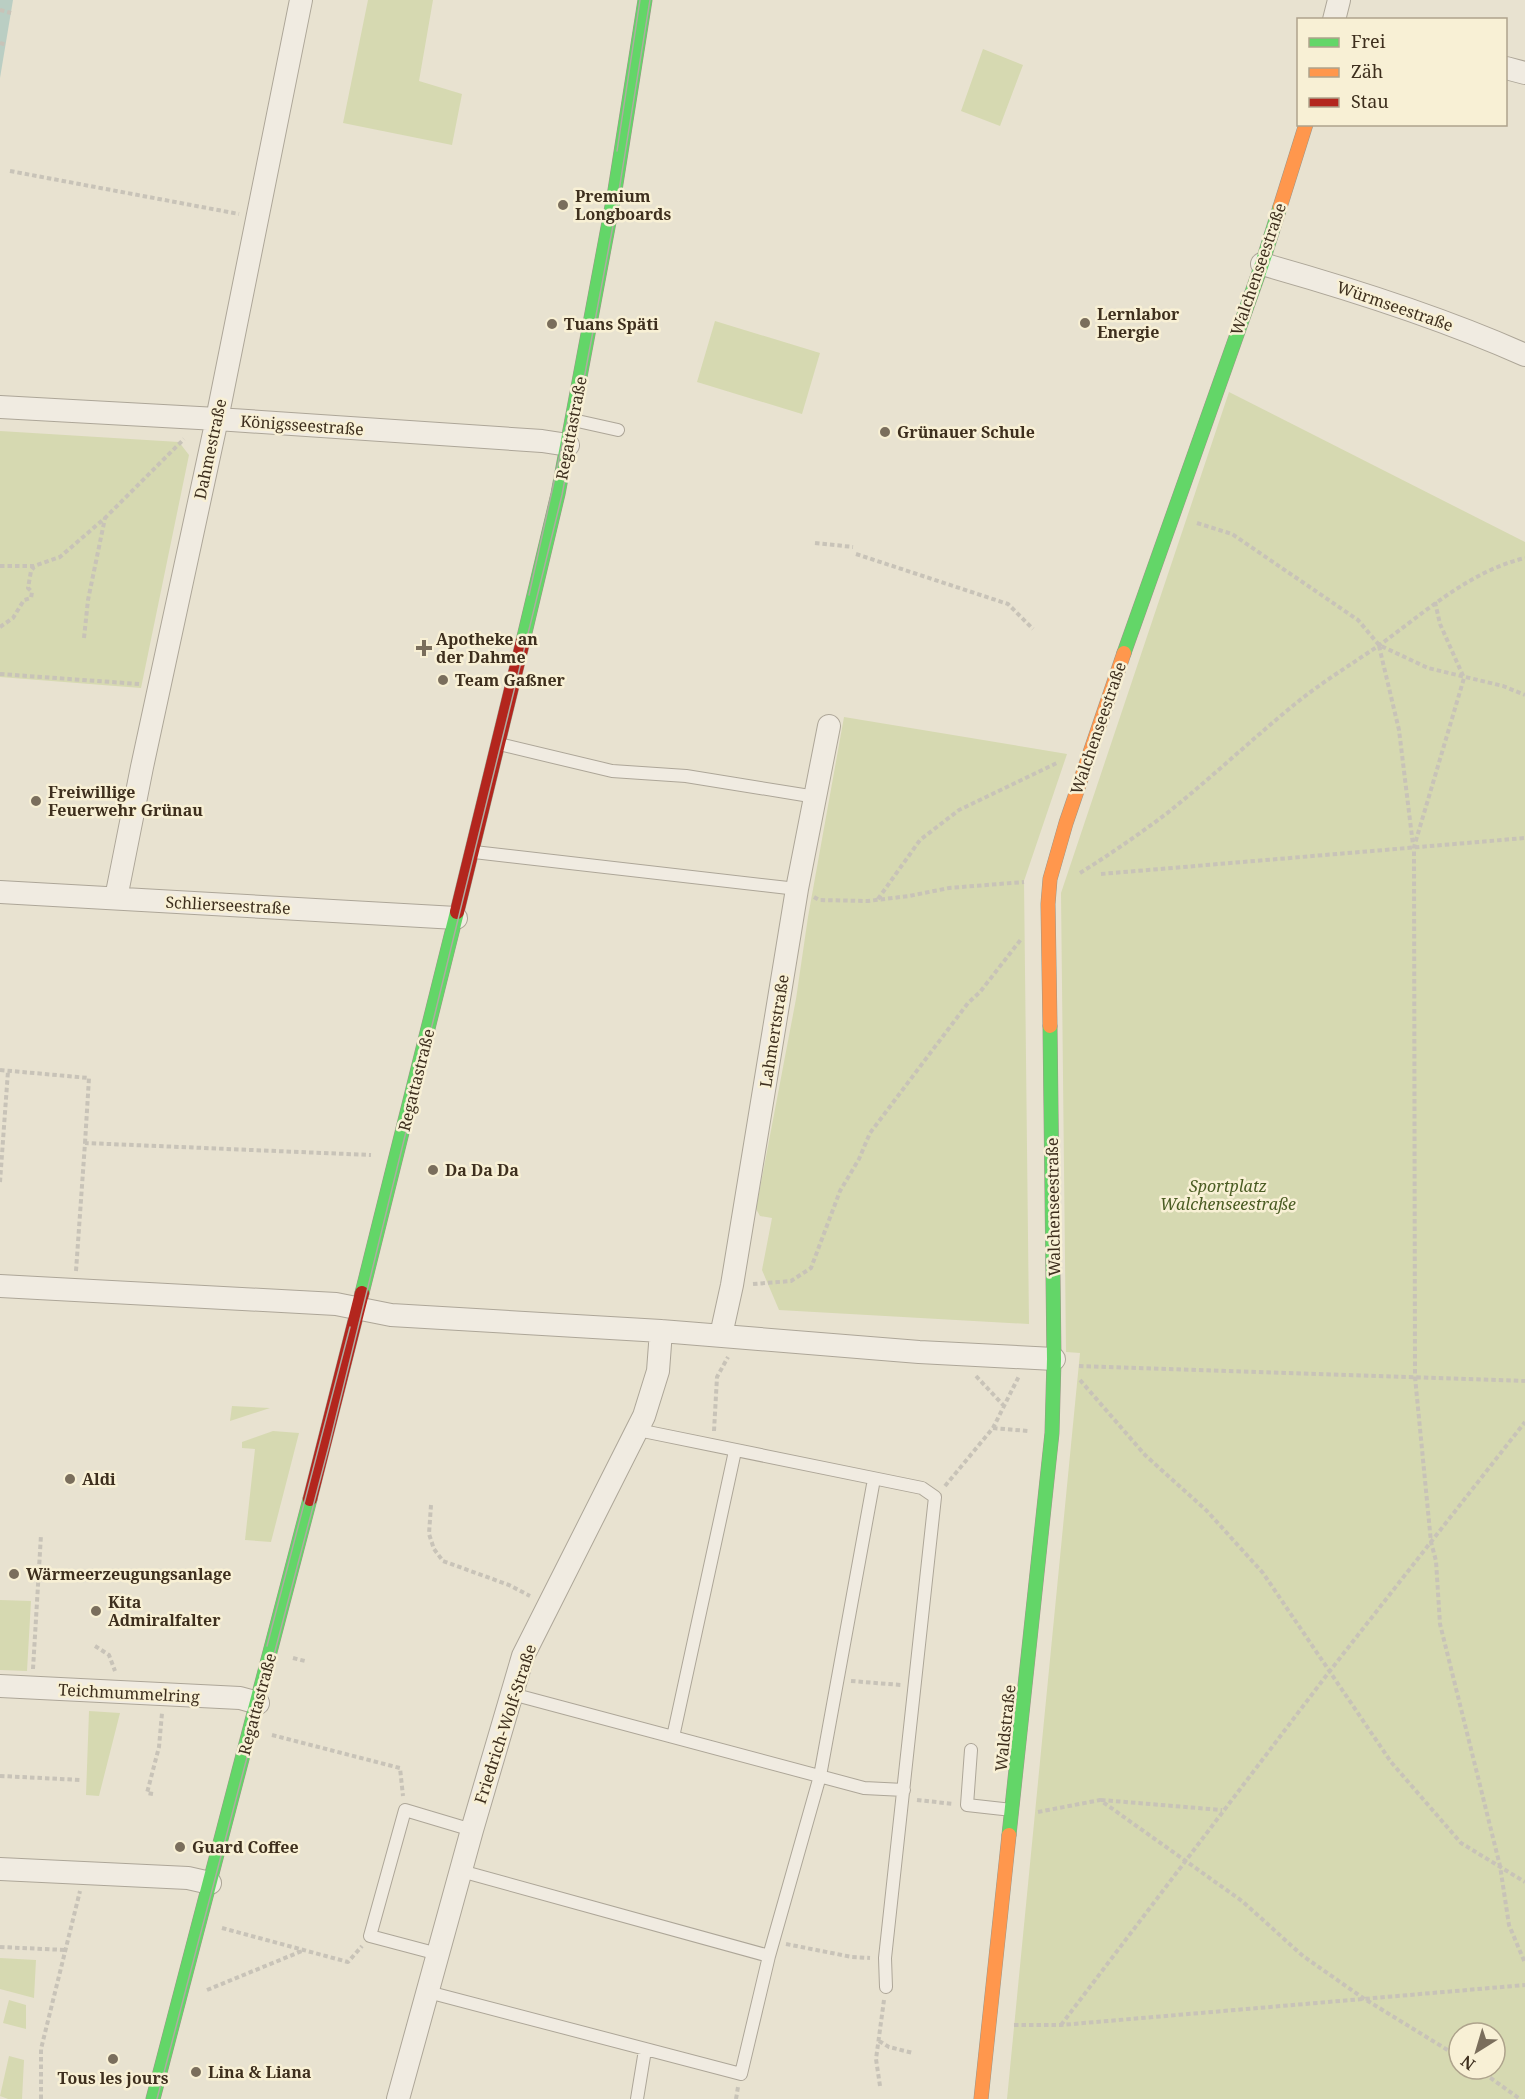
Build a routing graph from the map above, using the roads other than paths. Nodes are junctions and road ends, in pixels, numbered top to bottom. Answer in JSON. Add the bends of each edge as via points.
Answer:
{"nodes":[{"id":1,"x":301,"y":0,"type":"edge"},
{"id":2,"x":645,"y":0,"type":"edge"},
{"id":3,"x":1339,"y":0,"type":"edge"},
{"id":4,"x":1334,"y":18,"type":"edge"},
{"id":5,"x":1507,"y":68,"type":"edge"},
{"id":6,"x":1525,"y":72,"type":"edge"},
{"id":7,"x":1305,"y":126,"type":"edge"},
{"id":8,"x":1262,"y":264,"type":"junction"},
{"id":9,"x":1525,"y":356,"type":"edge"},
{"id":10,"x":0,"y":407,"type":"edge"},
{"id":11,"x":217,"y":419,"type":"junction"},
{"id":12,"x":572,"y":420,"type":"junction"},
{"id":13,"x":618,"y":430,"type":"dead end"},
{"id":14,"x":568,"y":445,"type":"junction"},
{"id":15,"x":829,"y":726,"type":"dead end"},
{"id":16,"x":498,"y":744,"type":"junction"},
{"id":17,"x":816,"y":797,"type":"junction"},
{"id":18,"x":472,"y":852,"type":"junction"},
{"id":19,"x":797,"y":889,"type":"junction"},
{"id":20,"x":0,"y":892,"type":"edge"},
{"id":21,"x":116,"y":898,"type":"junction"},
{"id":22,"x":456,"y":918,"type":"junction"},
{"id":23,"x":0,"y":1286,"type":"edge"},
{"id":24,"x":359,"y":1308,"type":"junction"},
{"id":25,"x":661,"y":1331,"type":"junction"},
{"id":26,"x":725,"y":1336,"type":"junction"},
{"id":27,"x":1054,"y":1359,"type":"junction"},
{"id":28,"x":638,"y":1430,"type":"junction"},
{"id":29,"x":735,"y":1451,"type":"junction"},
{"id":30,"x":873,"y":1479,"type":"junction"},
{"id":31,"x":0,"y":1686,"type":"edge"},
{"id":32,"x":512,"y":1694,"type":"junction"},
{"id":33,"x":258,"y":1703,"type":"junction"},
{"id":34,"x":673,"y":1737,"type":"junction"},
{"id":35,"x":971,"y":1750,"type":"dead end"},
{"id":36,"x":820,"y":1776,"type":"junction"},
{"id":37,"x":903,"y":1795,"type":"junction"},
{"id":38,"x":1013,"y":1810,"type":"junction"},
{"id":39,"x":472,"y":1830,"type":"junction"},
{"id":40,"x":0,"y":1869,"type":"edge"},
{"id":41,"x":461,"y":1871,"type":"junction"},
{"id":42,"x":210,"y":1883,"type":"junction"},
{"id":43,"x":438,"y":1954,"type":"junction"},
{"id":44,"x":769,"y":1956,"type":"junction"},
{"id":45,"x":886,"y":1987,"type":"road end"},
{"id":46,"x":428,"y":1992,"type":"junction"},
{"id":47,"x":645,"y":2050,"type":"junction"},
{"id":48,"x":153,"y":2099,"type":"edge"},
{"id":49,"x":398,"y":2099,"type":"edge"},
{"id":50,"x":637,"y":2099,"type":"edge"},
{"id":51,"x":981,"y":2099,"type":"edge"}],
"edges":[{"from":1,"to":11,"type":"street","name":"Dahmestraße"},
{"from":2,"to":12,"type":"main road","name":"Regattastraße"},
{"from":3,"to":4,"type":"street"},
{"from":5,"to":6,"type":"street"},
{"from":7,"to":8,"type":"main road","name":"Walchenseestraße"},
{"from":8,"to":9,"type":"street","name":"Würmseestraße","via":[[1428,316]]},
{"from":8,"to":27,"type":"main road","name":"Walchenseestraße","via":[[1145,591],[1050,879]]},
{"from":10,"to":11,"type":"street","name":"Königsseestraße"},
{"from":11,"to":14,"type":"street","name":"Königsseestraße"},
{"from":11,"to":21,"type":"street","name":"Dahmestraße"},
{"from":12,"to":13,"type":"lane"},
{"from":12,"to":14,"type":"main road","name":"Regattastraße"},
{"from":14,"to":16,"type":"main road","name":"Regattastraße"},
{"from":15,"to":17,"type":"street","name":"Lahmertstraße"},
{"from":16,"to":17,"type":"lane","via":[[612,771],[686,776]]},
{"from":16,"to":18,"type":"main road","name":"Regattastraße"},
{"from":17,"to":19,"type":"street","name":"Lahmertstraße"},
{"from":18,"to":19,"type":"lane"},
{"from":18,"to":22,"type":"main road","name":"Regattastraße"},
{"from":19,"to":26,"type":"street","name":"Lahmertstraße"},
{"from":20,"to":21,"type":"street","name":"Schlierseestraße"},
{"from":21,"to":22,"type":"street","name":"Schlierseestraße"},
{"from":22,"to":24,"type":"main road","name":"Regattastraße"},
{"from":23,"to":24,"type":"street"},
{"from":24,"to":25,"type":"street","via":[[391,1315]]},
{"from":24,"to":33,"type":"main road","name":"Regattastraße"},
{"from":25,"to":26,"type":"street"},
{"from":25,"to":28,"type":"street","name":"Friedrich-Wolf-Straße","via":[[658,1371]]},
{"from":26,"to":27,"type":"street"},
{"from":27,"to":38,"type":"main road","name":"Waldstraße","via":[[1052,1433]]},
{"from":28,"to":29,"type":"lane"},
{"from":28,"to":32,"type":"street","name":"Friedrich-Wolf-Straße","via":[[523,1656]]},
{"from":29,"to":30,"type":"lane"},
{"from":29,"to":34,"type":"lane"},
{"from":30,"to":36,"type":"lane"},
{"from":30,"to":37,"type":"lane","via":[[922,1488],[935,1497]]},
{"from":31,"to":33,"type":"street","name":"Teichmummelring","via":[[240,1698]]},
{"from":32,"to":34,"type":"lane"},
{"from":32,"to":39,"type":"street","name":"Friedrich-Wolf-Straße"},
{"from":33,"to":42,"type":"main road","name":"Regattastraße"},
{"from":34,"to":36,"type":"lane"},
{"from":35,"to":38,"type":"lane","via":[[967,1805]]},
{"from":36,"to":37,"type":"lane"},
{"from":36,"to":44,"type":"lane"},
{"from":37,"to":45,"type":"lane","via":[[885,1958]]},
{"from":38,"to":51,"type":"main road","name":"Waldstraße"},
{"from":39,"to":41,"type":"street","name":"Friedrich-Wolf-Straße"},
{"from":39,"to":43,"type":"lane","via":[[405,1810],[370,1936]]},
{"from":40,"to":42,"type":"street","via":[[189,1878]]},
{"from":41,"to":43,"type":"street","name":"Friedrich-Wolf-Straße"},
{"from":41,"to":44,"type":"lane"},
{"from":42,"to":48,"type":"main road","name":"Regattastraße"},
{"from":43,"to":46,"type":"street","name":"Friedrich-Wolf-Straße"},
{"from":44,"to":47,"type":"lane","via":[[741,2074]]},
{"from":46,"to":47,"type":"lane"},
{"from":46,"to":49,"type":"street","name":"Friedrich-Wolf-Straße"},
{"from":47,"to":50,"type":"lane"}]}
